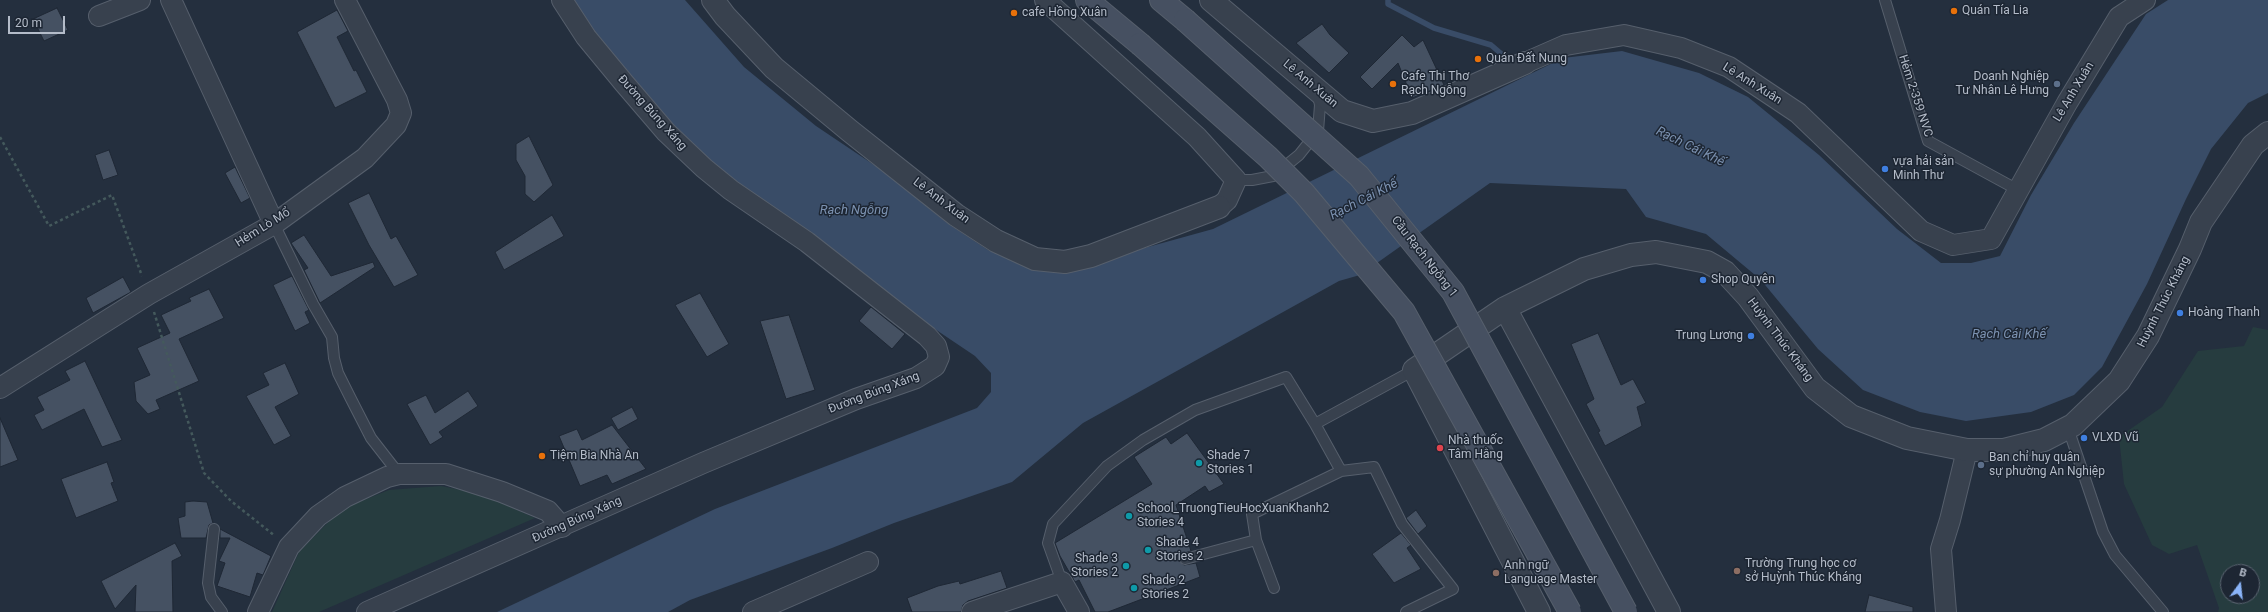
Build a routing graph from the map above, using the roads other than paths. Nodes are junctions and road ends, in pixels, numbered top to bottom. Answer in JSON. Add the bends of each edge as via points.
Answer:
{"nodes":[{"id":1,"x":140,"y":0,"type":"edge"},
{"id":2,"x":171,"y":0,"type":"edge"},
{"id":3,"x":345,"y":0,"type":"edge"},
{"id":4,"x":562,"y":0,"type":"edge"},
{"id":5,"x":713,"y":0,"type":"edge"},
{"id":6,"x":1045,"y":0,"type":"edge"},
{"id":7,"x":1087,"y":0,"type":"edge"},
{"id":8,"x":1161,"y":0,"type":"edge"},
{"id":9,"x":1211,"y":0,"type":"edge"},
{"id":10,"x":1885,"y":0,"type":"edge"},
{"id":11,"x":2145,"y":0,"type":"edge"},
{"id":12,"x":99,"y":16,"type":"dead end"},
{"id":13,"x":1517,"y":67,"type":"joint"},
{"id":14,"x":1316,"y":90,"type":"junction"},
{"id":15,"x":2268,"y":133,"type":"edge"},
{"id":16,"x":1236,"y":180,"type":"junction"},
{"id":17,"x":2018,"y":190,"type":"junction"},
{"id":18,"x":1219,"y":207,"type":"joint"},
{"id":19,"x":274,"y":224,"type":"junction"},
{"id":20,"x":1505,"y":308,"type":"junction"},
{"id":21,"x":1414,"y":370,"type":"junction"},
{"id":22,"x":0,"y":388,"type":"edge"},
{"id":23,"x":1315,"y":424,"type":"junction"},
{"id":24,"x":2068,"y":428,"type":"junction"},
{"id":25,"x":1967,"y":450,"type":"junction"},
{"id":26,"x":1341,"y":471,"type":"junction"},
{"id":27,"x":399,"y":474,"type":"junction"},
{"id":28,"x":562,"y":527,"type":"junction"},
{"id":29,"x":214,"y":529,"type":"dead end"},
{"id":30,"x":1256,"y":540,"type":"junction"},
{"id":31,"x":1185,"y":559,"type":"dead end"},
{"id":32,"x":868,"y":562,"type":"dead end"},
{"id":33,"x":1062,"y":582,"type":"junction"},
{"id":34,"x":1274,"y":588,"type":"dead end"},
{"id":35,"x":222,"y":612,"type":"edge"},
{"id":36,"x":258,"y":612,"type":"edge"},
{"id":37,"x":367,"y":612,"type":"edge"},
{"id":38,"x":753,"y":612,"type":"edge"},
{"id":39,"x":972,"y":612,"type":"edge"},
{"id":40,"x":1079,"y":612,"type":"edge"},
{"id":41,"x":1406,"y":612,"type":"edge"},
{"id":42,"x":1539,"y":612,"type":"edge"},
{"id":43,"x":1570,"y":612,"type":"edge"},
{"id":44,"x":1626,"y":612,"type":"edge"},
{"id":45,"x":1669,"y":612,"type":"edge"},
{"id":46,"x":1946,"y":612,"type":"edge"},
{"id":47,"x":2163,"y":612,"type":"edge"}],
"edges":[{"from":1,"to":12,"type":"street"},
{"from":2,"to":19,"type":"street"},
{"from":3,"to":19,"type":"street","name":"Hẻm Lò Mổ","via":[[398,100],[401,113],[396,125],[364,158]]},
{"from":4,"to":28,"type":"street","name":"Đường Búng Xáng","via":[[586,37],[624,83],[666,132],[693,158],[731,190],[807,242],[928,336],[936,346],[939,357],[935,366],[916,378],[856,398]]},
{"from":5,"to":18,"type":"street","name":"Lê Anh Xuân","via":[[774,68],[850,131],[956,215],[996,241],[1035,259],[1065,262],[1091,256]]},
{"from":6,"to":16,"type":"street","via":[[1197,137]]},
{"from":7,"to":43,"type":"main road","bridge":true,"via":[[1268,157],[1304,192],[1404,312]]},
{"from":8,"to":44,"type":"main road","name":"Cầu Rạch Ngỗng 1","bridge":true,"via":[[1359,176],[1453,292]]},
{"from":9,"to":14,"type":"street","name":"Lê Anh Xuân"},
{"from":10,"to":17,"type":"lane","name":"Hẻm 2-359 NVC","via":[[1928,140]]},
{"from":11,"to":17,"type":"street","name":"Lê Anh Xuân","via":[[2119,17],[2067,102]]},
{"from":13,"to":14,"type":"street","name":"Lê Anh Xuân","via":[[1412,113],[1373,121],[1342,111]]},
{"from":13,"to":17,"type":"street","name":"Lê Anh Xuân","via":[[1566,45],[1624,34],[1680,48],[1730,68],[1798,112],[1921,231],[1953,245],[1991,239]]},
{"from":14,"to":16,"type":"lane","via":[[1320,105],[1318,132],[1299,155],[1274,176]]},
{"from":15,"to":24,"type":"street","name":"Huỳnh Thúc Kháng","via":[[2253,145],[2201,222],[2148,336],[2119,381]]},
{"from":16,"to":18,"type":"street","via":[[1227,200]]},
{"from":19,"to":22,"type":"street","name":"Hẻm Lò Mổ","via":[[149,294]]},
{"from":19,"to":27,"type":"lane","via":[[313,304],[332,336],[338,373],[350,397],[371,438]]},
{"from":20,"to":21,"type":"street","name":"Huỳnh Thúc Kháng"},
{"from":20,"to":25,"type":"street","name":"Huỳnh Thúc Kháng","via":[[1584,269],[1631,255],[1656,252],[1707,262],[1725,272],[1748,297],[1815,388],[1851,416],[1907,438]]},
{"from":20,"to":45,"type":"street"},
{"from":21,"to":23,"type":"lane"},
{"from":21,"to":42,"type":"street"},
{"from":23,"to":26,"type":"lane"},
{"from":23,"to":33,"type":"lane","via":[[1286,377],[1195,410],[1143,440],[1107,466],[1052,524],[1048,544]]},
{"from":24,"to":25,"type":"street","name":"Huỳnh Thúc Kháng","via":[[2044,440],[2004,450]]},
{"from":24,"to":47,"type":"lane","via":[[2103,532],[2115,555]]},
{"from":25,"to":46,"type":"street","via":[[1941,549]]},
{"from":26,"to":30,"type":"lane","via":[[1252,514]]},
{"from":26,"to":41,"type":"lane","via":[[1374,467],[1402,524],[1453,589]]},
{"from":27,"to":28,"type":"street","via":[[446,474],[502,492],[548,512]]},
{"from":27,"to":36,"type":"street","via":[[387,476],[345,497],[318,516],[289,547]]},
{"from":28,"to":37,"type":"street","name":"Đường Búng Xáng"},
{"from":29,"to":35,"type":"lane","via":[[208,583],[211,597]]},
{"from":30,"to":31,"type":"lane"},
{"from":30,"to":34,"type":"lane"},
{"from":32,"to":38,"type":"street"},
{"from":33,"to":39,"type":"street"},
{"from":33,"to":40,"type":"street"}]}
